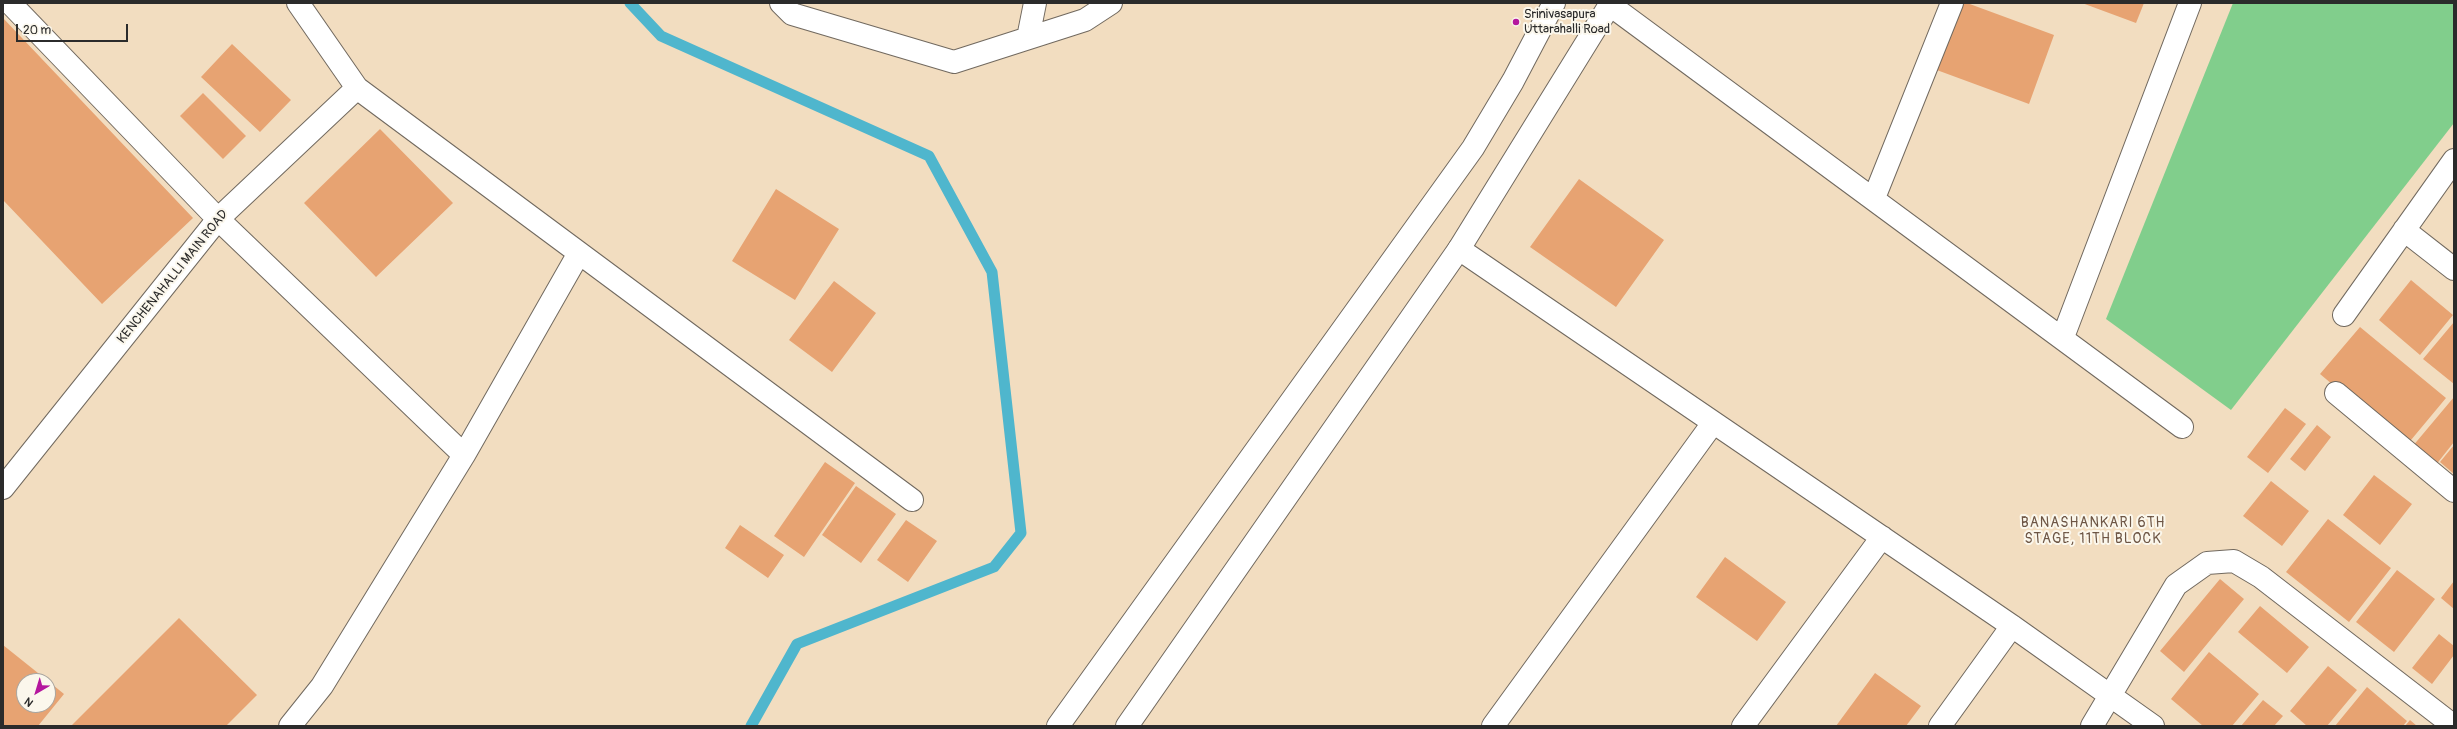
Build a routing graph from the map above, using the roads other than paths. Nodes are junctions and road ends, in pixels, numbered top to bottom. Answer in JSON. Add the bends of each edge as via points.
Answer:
{"nodes":[{"id":1,"x":10,"y":3,"type":"edge"},
{"id":2,"x":298,"y":3,"type":"edge"},
{"id":3,"x":781,"y":3,"type":"edge"},
{"id":4,"x":1035,"y":3,"type":"edge"},
{"id":5,"x":1111,"y":3,"type":"edge"},
{"id":6,"x":1554,"y":3,"type":"edge"},
{"id":7,"x":1952,"y":3,"type":"edge"},
{"id":8,"x":2190,"y":3,"type":"edge"},
{"id":9,"x":1610,"y":4,"type":"edge"},
{"id":10,"x":1028,"y":38,"type":"junction"},
{"id":11,"x":357,"y":88,"type":"junction"},
{"id":12,"x":2454,"y":160,"type":"edge"},
{"id":13,"x":1874,"y":198,"type":"junction"},
{"id":14,"x":218,"y":219,"type":"junction"},
{"id":15,"x":2404,"y":230,"type":"junction"},
{"id":16,"x":1460,"y":249,"type":"junction"},
{"id":17,"x":579,"y":253,"type":"junction"},
{"id":18,"x":2454,"y":269,"type":"edge"},
{"id":19,"x":2344,"y":314,"type":"dead end"},
{"id":20,"x":2063,"y":337,"type":"junction"},
{"id":21,"x":2336,"y":393,"type":"dead end"},
{"id":22,"x":1713,"y":423,"type":"junction"},
{"id":23,"x":2182,"y":427,"type":"dead end"},
{"id":24,"x":464,"y":455,"type":"junction"},
{"id":25,"x":3,"y":488,"type":"edge"},
{"id":26,"x":2454,"y":491,"type":"edge"},
{"id":27,"x":912,"y":500,"type":"dead end"},
{"id":28,"x":1882,"y":537,"type":"junction"},
{"id":29,"x":2012,"y":626,"type":"junction"},
{"id":30,"x":2110,"y":695,"type":"junction"},
{"id":31,"x":290,"y":726,"type":"edge"},
{"id":32,"x":1058,"y":726,"type":"edge"},
{"id":33,"x":1127,"y":726,"type":"edge"},
{"id":34,"x":1493,"y":726,"type":"edge"},
{"id":35,"x":1743,"y":726,"type":"edge"},
{"id":36,"x":1940,"y":726,"type":"edge"},
{"id":37,"x":2092,"y":726,"type":"edge"},
{"id":38,"x":2153,"y":726,"type":"edge"},
{"id":39,"x":2454,"y":726,"type":"edge"}],
"edges":[{"from":1,"to":14,"type":"street"},
{"from":2,"to":11,"type":"street"},
{"from":3,"to":10,"type":"street","via":[[792,14],[954,62]]},
{"from":4,"to":10,"type":"street"},
{"from":5,"to":10,"type":"street","via":[[1085,20]]},
{"from":6,"to":32,"type":"street","via":[[1513,81],[1473,148]]},
{"from":7,"to":13,"type":"street"},
{"from":8,"to":20,"type":"street"},
{"from":9,"to":13,"type":"street"},
{"from":9,"to":16,"type":"street"},
{"from":11,"to":14,"type":"street","name":"KENCHENAHALLI MAIN ROAD"},
{"from":11,"to":17,"type":"street"},
{"from":12,"to":15,"type":"street"},
{"from":13,"to":20,"type":"street"},
{"from":14,"to":24,"type":"street"},
{"from":14,"to":25,"type":"street","name":"KENCHENAHALLI MAIN ROAD"},
{"from":15,"to":18,"type":"street"},
{"from":15,"to":19,"type":"street"},
{"from":16,"to":22,"type":"street"},
{"from":16,"to":33,"type":"street"},
{"from":17,"to":24,"type":"street"},
{"from":17,"to":27,"type":"street"},
{"from":20,"to":23,"type":"street"},
{"from":21,"to":26,"type":"street"},
{"from":22,"to":28,"type":"street"},
{"from":22,"to":34,"type":"street"},
{"from":24,"to":31,"type":"street","via":[[322,686]]},
{"from":28,"to":29,"type":"street"},
{"from":28,"to":35,"type":"street"},
{"from":29,"to":30,"type":"street"},
{"from":29,"to":36,"type":"street"},
{"from":30,"to":37,"type":"street"},
{"from":30,"to":38,"type":"street"},
{"from":30,"to":39,"type":"street","via":[[2176,585],[2207,563],[2234,560],[2261,577]]}]}
